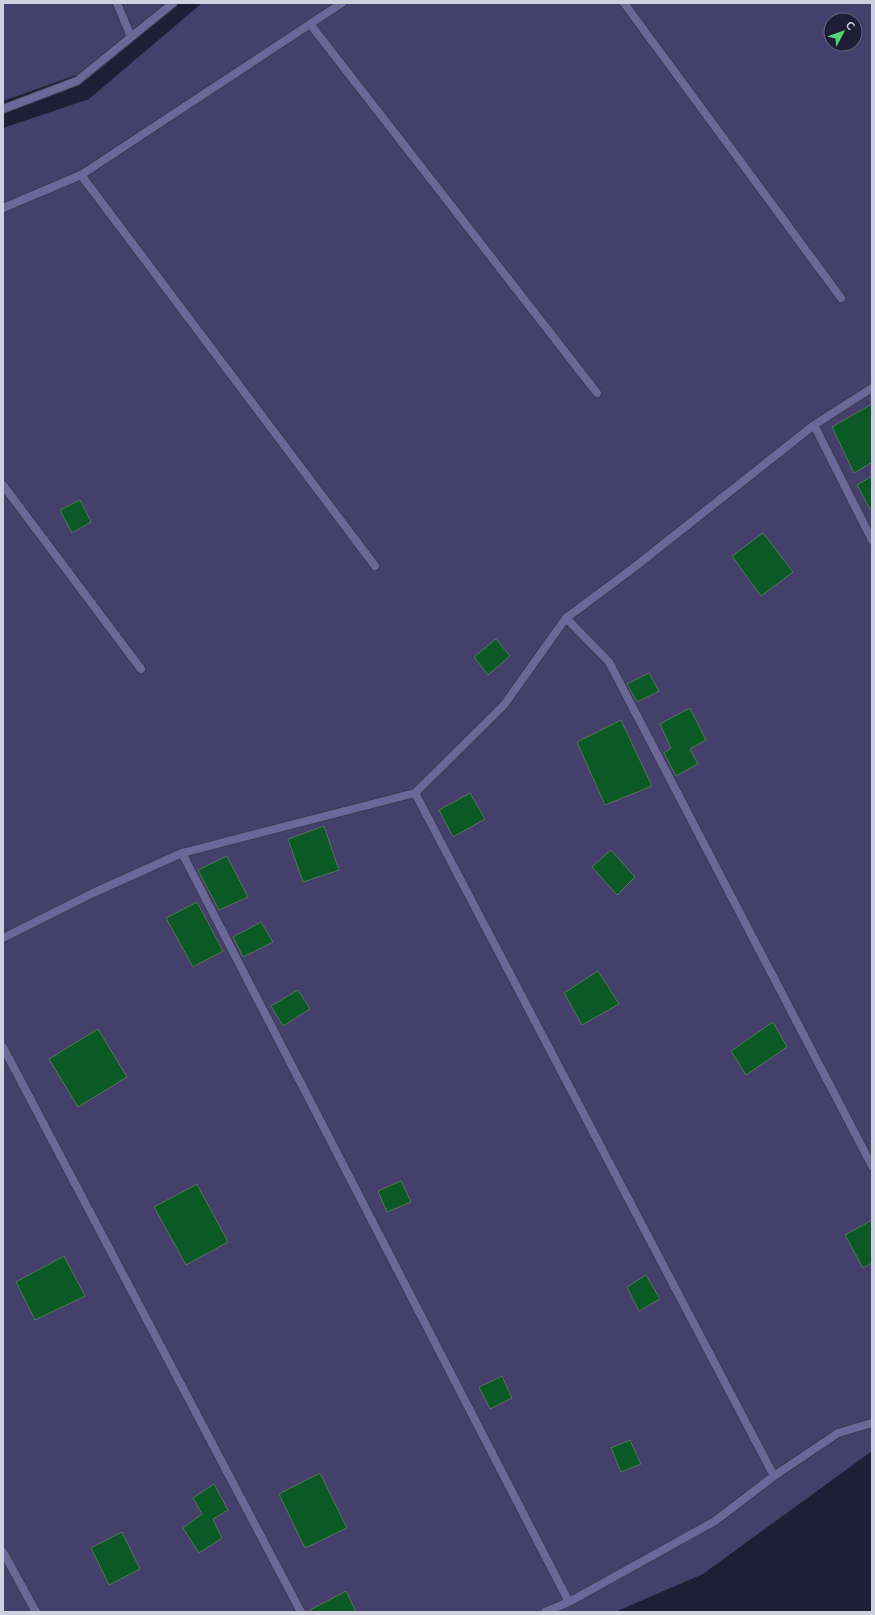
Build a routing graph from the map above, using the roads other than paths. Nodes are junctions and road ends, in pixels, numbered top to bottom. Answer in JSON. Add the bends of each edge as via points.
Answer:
{"nodes":[{"id":1,"x":117,"y":3,"type":"edge"},
{"id":2,"x":173,"y":3,"type":"edge"},
{"id":3,"x":342,"y":3,"type":"edge"},
{"id":4,"x":624,"y":3,"type":"edge"},
{"id":5,"x":310,"y":24,"type":"junction"},
{"id":6,"x":131,"y":37,"type":"junction"},
{"id":7,"x":3,"y":109,"type":"edge"},
{"id":8,"x":81,"y":175,"type":"junction"},
{"id":9,"x":3,"y":208,"type":"edge"},
{"id":10,"x":840,"y":298,"type":"dead end"},
{"id":11,"x":872,"y":388,"type":"edge"},
{"id":12,"x":597,"y":393,"type":"dead end"},
{"id":13,"x":814,"y":425,"type":"junction"},
{"id":14,"x":3,"y":486,"type":"edge"},
{"id":15,"x":872,"y":540,"type":"edge"},
{"id":16,"x":376,"y":566,"type":"dead end"},
{"id":17,"x":566,"y":618,"type":"junction"},
{"id":18,"x":141,"y":669,"type":"dead end"},
{"id":19,"x":415,"y":793,"type":"junction"},
{"id":20,"x":182,"y":853,"type":"junction"},
{"id":21,"x":3,"y":938,"type":"edge"},
{"id":22,"x":3,"y":1047,"type":"edge"},
{"id":23,"x":872,"y":1166,"type":"edge"},
{"id":24,"x":872,"y":1423,"type":"edge"},
{"id":25,"x":774,"y":1476,"type":"junction"},
{"id":26,"x":3,"y":1552,"type":"edge"},
{"id":27,"x":569,"y":1602,"type":"junction"},
{"id":28,"x":36,"y":1612,"type":"edge"},
{"id":29,"x":301,"y":1612,"type":"edge"},
{"id":30,"x":546,"y":1612,"type":"edge"}],
"edges":[{"from":1,"to":6,"type":"lane"},
{"from":2,"to":6,"type":"lane"},
{"from":3,"to":5,"type":"lane"},
{"from":4,"to":10,"type":"lane"},
{"from":5,"to":8,"type":"lane"},
{"from":5,"to":12,"type":"lane"},
{"from":6,"to":7,"type":"lane","via":[[77,81]]},
{"from":8,"to":9,"type":"lane"},
{"from":8,"to":16,"type":"lane"},
{"from":11,"to":13,"type":"lane"},
{"from":13,"to":15,"type":"lane"},
{"from":13,"to":17,"type":"lane"},
{"from":14,"to":18,"type":"lane"},
{"from":17,"to":19,"type":"lane","via":[[504,705]]},
{"from":17,"to":23,"type":"lane","via":[[609,662]]},
{"from":19,"to":20,"type":"lane"},
{"from":19,"to":25,"type":"lane"},
{"from":20,"to":21,"type":"lane","via":[[93,893]]},
{"from":20,"to":27,"type":"lane"},
{"from":22,"to":29,"type":"lane"},
{"from":24,"to":25,"type":"lane","via":[[838,1432]]},
{"from":25,"to":27,"type":"lane","via":[[715,1521]]},
{"from":26,"to":28,"type":"lane"},
{"from":27,"to":30,"type":"lane"}]}
